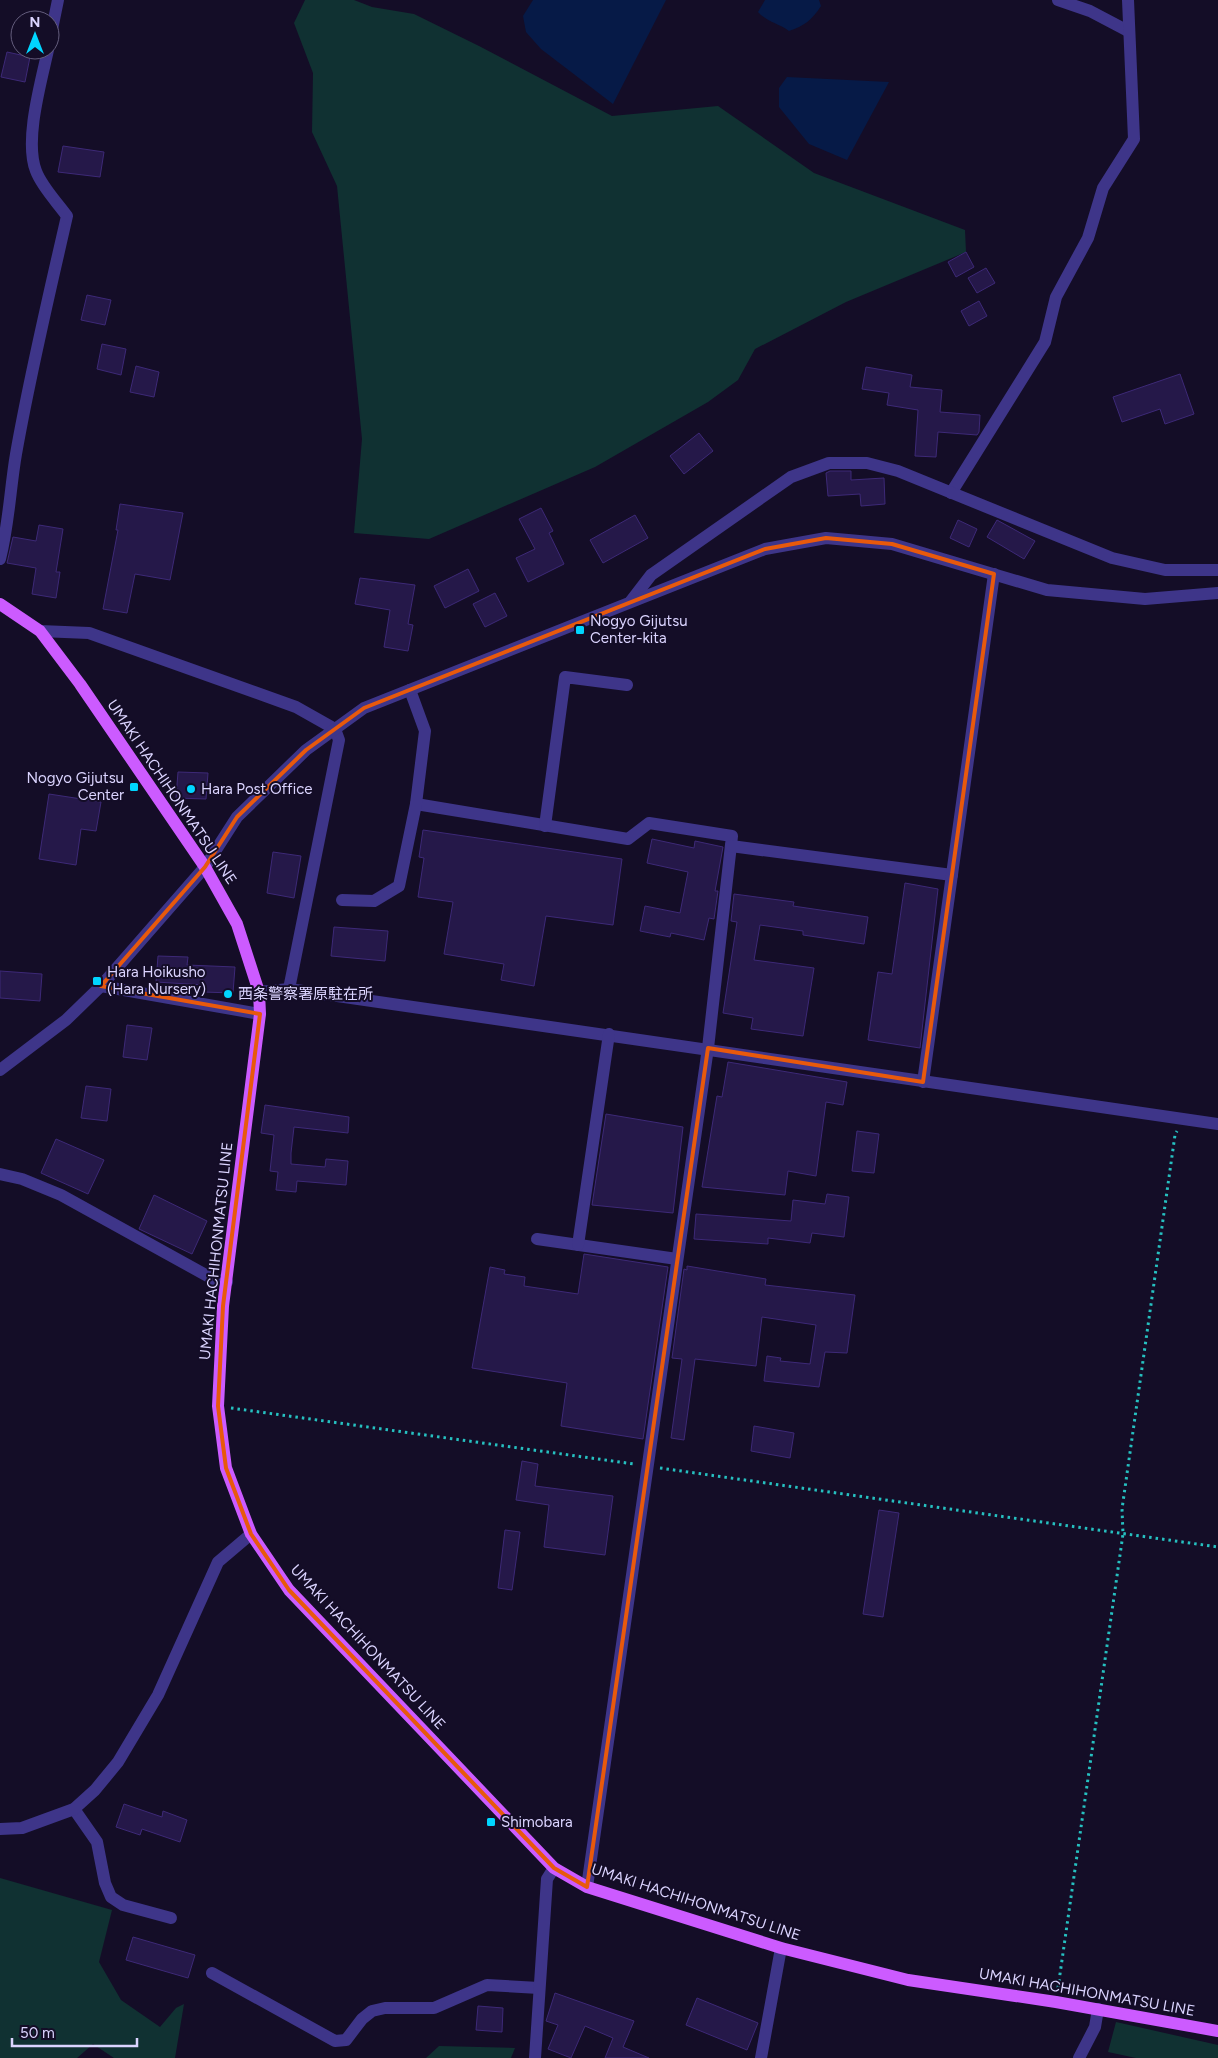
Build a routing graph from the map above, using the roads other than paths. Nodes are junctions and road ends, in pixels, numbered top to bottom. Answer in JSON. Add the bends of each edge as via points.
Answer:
{"nodes":[{"id":1,"x":1058,"y":0,"type":"edge"},
{"id":2,"x":1128,"y":0,"type":"edge"},
{"id":3,"x":1128,"y":31,"type":"junction"},
{"id":4,"x":46,"y":60,"type":"edge"},
{"id":5,"x":951,"y":492,"type":"junction"},
{"id":6,"x":0,"y":559,"type":"edge"},
{"id":7,"x":1218,"y":570,"type":"edge"},
{"id":8,"x":994,"y":574,"type":"junction"},
{"id":9,"x":1218,"y":593,"type":"edge"},
{"id":10,"x":630,"y":603,"type":"junction"},
{"id":11,"x":0,"y":604,"type":"edge"},
{"id":12,"x":40,"y":631,"type":"junction"},
{"id":13,"x":627,"y":685,"type":"dead end"},
{"id":14,"x":410,"y":690,"type":"junction"},
{"id":15,"x":335,"y":729,"type":"junction"},
{"id":16,"x":416,"y":804,"type":"junction"},
{"id":17,"x":545,"y":826,"type":"junction"},
{"id":18,"x":731,"y":846,"type":"junction"},
{"id":19,"x":205,"y":867,"type":"junction"},
{"id":20,"x":952,"y":875,"type":"junction"},
{"id":21,"x":342,"y":900,"type":"dead end"},
{"id":22,"x":101,"y":986,"type":"junction"},
{"id":23,"x":289,"y":988,"type":"junction"},
{"id":24,"x":259,"y":992,"type":"junction"},
{"id":25,"x":260,"y":1014,"type":"junction"},
{"id":26,"x":609,"y":1034,"type":"junction"},
{"id":27,"x":708,"y":1048,"type":"junction"},
{"id":28,"x":0,"y":1070,"type":"edge"},
{"id":29,"x":923,"y":1082,"type":"junction"},
{"id":30,"x":1218,"y":1124,"type":"edge"},
{"id":31,"x":0,"y":1174,"type":"edge"},
{"id":32,"x":537,"y":1239,"type":"dead end"},
{"id":33,"x":578,"y":1245,"type":"junction"},
{"id":34,"x":677,"y":1259,"type":"junction"},
{"id":35,"x":227,"y":1282,"type":"junction"},
{"id":36,"x":251,"y":1534,"type":"junction"},
{"id":37,"x":74,"y":1809,"type":"junction"},
{"id":38,"x":0,"y":1829,"type":"edge"},
{"id":39,"x":554,"y":1868,"type":"junction"},
{"id":40,"x":587,"y":1887,"type":"junction"},
{"id":41,"x":171,"y":1918,"type":"dead end"},
{"id":42,"x":781,"y":1948,"type":"junction"},
{"id":43,"x":212,"y":1973,"type":"dead end"},
{"id":44,"x":539,"y":1988,"type":"junction"},
{"id":45,"x":1098,"y":2010,"type":"junction"},
{"id":46,"x":1218,"y":2031,"type":"edge"},
{"id":47,"x":535,"y":2058,"type":"edge"},
{"id":48,"x":761,"y":2058,"type":"edge"},
{"id":49,"x":1078,"y":2058,"type":"edge"}],
"edges":[{"from":1,"to":3,"type":"street","via":[[1090,11]]},
{"from":2,"to":3,"type":"street"},
{"from":3,"to":5,"type":"street","via":[[1134,139],[1103,188],[1088,238],[1056,297],[1045,342]]},
{"from":4,"to":6,"type":"street","via":[[33,124],[33,154],[36,172],[67,216],[33,364],[16,456],[8,529]]},
{"from":5,"to":7,"type":"street","via":[[1112,558],[1165,570]]},
{"from":5,"to":10,"type":"street","via":[[898,471],[867,463],[829,463],[783,482],[651,575]]},
{"from":8,"to":9,"type":"street","via":[[1047,590],[1145,599]]},
{"from":8,"to":10,"type":"street","via":[[892,544],[826,538],[765,548]]},
{"from":8,"to":20,"type":"street"},
{"from":10,"to":14,"type":"street"},
{"from":11,"to":12,"type":"main road","name":"UMAKI HACHIHONMATSU LINE"},
{"from":12,"to":15,"type":"street","via":[[89,632],[296,707]]},
{"from":12,"to":19,"type":"main road","name":"UMAKI HACHIHONMATSU LINE"},
{"from":13,"to":17,"type":"street","via":[[565,677]]},
{"from":14,"to":15,"type":"street","via":[[364,708]]},
{"from":14,"to":16,"type":"street","via":[[426,731]]},
{"from":15,"to":19,"type":"street","via":[[306,750],[237,817]]},
{"from":15,"to":23,"type":"street","via":[[339,740]]},
{"from":16,"to":17,"type":"street"},
{"from":16,"to":21,"type":"street","via":[[399,886],[374,901]]},
{"from":17,"to":18,"type":"street","via":[[628,838],[649,823],[732,836]]},
{"from":18,"to":20,"type":"street"},
{"from":18,"to":27,"type":"street"},
{"from":19,"to":22,"type":"street"},
{"from":19,"to":24,"type":"main road","name":"UMAKI HACHIHONMATSU LINE","via":[[237,924]]},
{"from":20,"to":29,"type":"street"},
{"from":22,"to":25,"type":"street"},
{"from":22,"to":28,"type":"street","via":[[66,1020]]},
{"from":23,"to":24,"type":"street"},
{"from":23,"to":26,"type":"street"},
{"from":24,"to":25,"type":"main road","name":"UMAKI HACHIHONMATSU LINE"},
{"from":25,"to":35,"type":"main road","name":"UMAKI HACHIHONMATSU LINE"},
{"from":26,"to":27,"type":"street"},
{"from":26,"to":33,"type":"street"},
{"from":27,"to":29,"type":"street"},
{"from":27,"to":34,"type":"street"},
{"from":29,"to":30,"type":"street"},
{"from":31,"to":35,"type":"street","via":[[62,1195],[213,1279]]},
{"from":32,"to":33,"type":"street"},
{"from":33,"to":34,"type":"street"},
{"from":34,"to":40,"type":"street"},
{"from":35,"to":36,"type":"main road","name":"UMAKI HACHIHONMATSU LINE","via":[[218,1406],[226,1468]]},
{"from":36,"to":37,"type":"street","via":[[218,1562],[158,1695],[118,1762]]},
{"from":36,"to":39,"type":"main road","name":"UMAKI HACHIHONMATSU LINE","via":[[288,1590]]},
{"from":37,"to":38,"type":"street","via":[[22,1828]]},
{"from":37,"to":41,"type":"street","via":[[97,1842],[111,1897],[123,1905]]},
{"from":39,"to":40,"type":"main road","name":"UMAKI HACHIHONMATSU LINE"},
{"from":39,"to":44,"type":"street","via":[[548,1879]]},
{"from":40,"to":42,"type":"main road","name":"UMAKI HACHIHONMATSU LINE"},
{"from":42,"to":45,"type":"main road","name":"UMAKI HACHIHONMATSU LINE","via":[[908,1980]]},
{"from":42,"to":48,"type":"street"},
{"from":43,"to":44,"type":"street","via":[[335,2041],[346,2040],[372,2011],[434,2008],[487,1985]]},
{"from":44,"to":47,"type":"street"},
{"from":45,"to":46,"type":"main road","name":"UMAKI HACHIHONMATSU LINE"},
{"from":45,"to":49,"type":"street","via":[[1095,2028]]}]}
